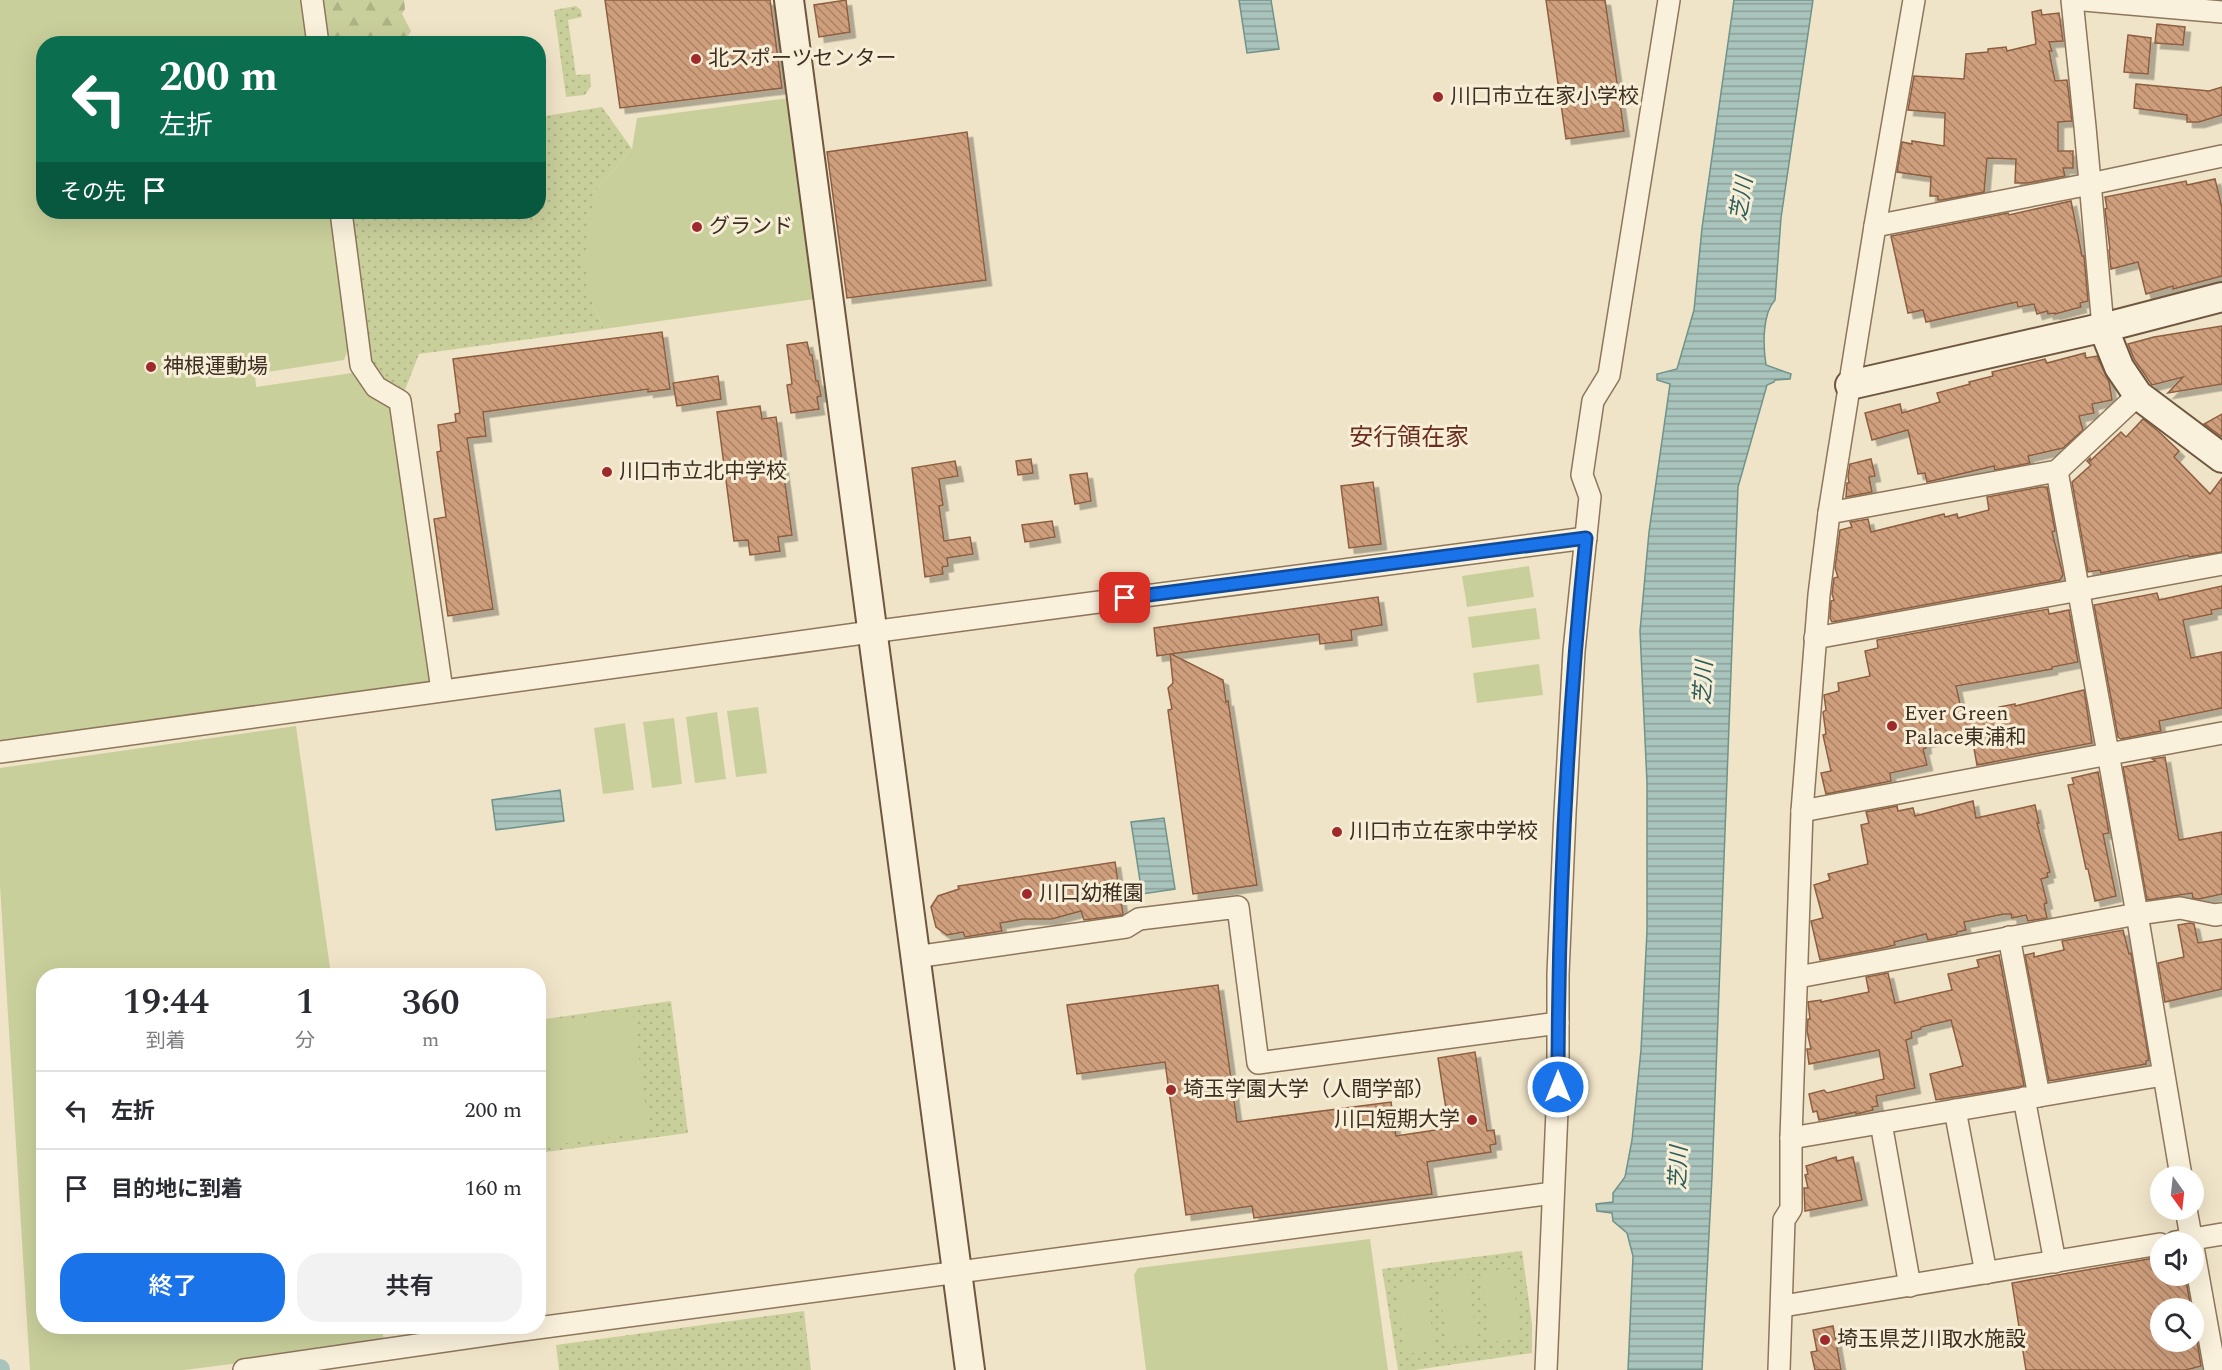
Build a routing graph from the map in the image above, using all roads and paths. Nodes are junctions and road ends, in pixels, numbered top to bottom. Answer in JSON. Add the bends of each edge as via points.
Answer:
{"nodes":[{"id":1,"x":312,"y":0,"type":"edge"},
{"id":2,"x":789,"y":0,"type":"edge"},
{"id":3,"x":1669,"y":0,"type":"edge"},
{"id":4,"x":1914,"y":0,"type":"edge"},
{"id":5,"x":2072,"y":0,"type":"edge"},
{"id":6,"x":2084,"y":0,"type":"edge"},
{"id":7,"x":2222,"y":12,"type":"edge"},
{"id":8,"x":317,"y":36,"type":"edge"},
{"id":9,"x":2222,"y":156,"type":"edge"},
{"id":10,"x":2090,"y":184,"type":"junction"},
{"id":11,"x":342,"y":219,"type":"edge"},
{"id":12,"x":1875,"y":226,"type":"junction"},
{"id":13,"x":2222,"y":297,"type":"edge"},
{"id":14,"x":2103,"y":327,"type":"junction"},
{"id":15,"x":1850,"y":385,"type":"junction"},
{"id":16,"x":2138,"y":395,"type":"junction"},
{"id":17,"x":2222,"y":458,"type":"edge"},
{"id":18,"x":2057,"y":471,"type":"junction"},
{"id":19,"x":1829,"y":513,"type":"junction"},
{"id":20,"x":1586,"y":538,"type":"junction"},
{"id":21,"x":2222,"y":564,"type":"edge"},
{"id":22,"x":2080,"y":590,"type":"junction"},
{"id":23,"x":872,"y":632,"type":"junction"},
{"id":24,"x":1815,"y":638,"type":"junction"},
{"id":25,"x":442,"y":690,"type":"junction"},
{"id":26,"x":2222,"y":733,"type":"edge"},
{"id":27,"x":0,"y":752,"type":"edge"},
{"id":28,"x":2108,"y":754,"type":"junction"},
{"id":29,"x":1802,"y":811,"type":"junction"},
{"id":30,"x":2137,"y":914,"type":"junction"},
{"id":31,"x":2222,"y":914,"type":"edge"},
{"id":32,"x":2009,"y":937,"type":"junction"},
{"id":33,"x":915,"y":957,"type":"junction"},
{"id":34,"x":1798,"y":977,"type":"junction"},
{"id":35,"x":1558,"y":1023,"type":"junction"},
{"id":36,"x":2163,"y":1075,"type":"junction"},
{"id":37,"x":2031,"y":1097,"type":"junction"},
{"id":38,"x":1954,"y":1110,"type":"junction"},
{"id":39,"x":1881,"y":1122,"type":"junction"},
{"id":40,"x":1791,"y":1138,"type":"junction"},
{"id":41,"x":2179,"y":1166,"type":"edge"},
{"id":42,"x":1553,"y":1193,"type":"junction"},
{"id":43,"x":2222,"y":1234,"type":"edge"},
{"id":44,"x":2204,"y":1239,"type":"edge"},
{"id":45,"x":2150,"y":1246,"type":"edge"},
{"id":46,"x":2055,"y":1262,"type":"junction"},
{"id":47,"x":957,"y":1273,"type":"junction"},
{"id":48,"x":1986,"y":1273,"type":"junction"},
{"id":49,"x":1910,"y":1286,"type":"junction"},
{"id":50,"x":2197,"y":1286,"type":"edge"},
{"id":51,"x":1783,"y":1306,"type":"junction"},
{"id":52,"x":546,"y":1327,"type":"edge"},
{"id":53,"x":493,"y":1334,"type":"edge"},
{"id":54,"x":244,"y":1370,"type":"edge"},
{"id":55,"x":970,"y":1370,"type":"edge"},
{"id":56,"x":1546,"y":1370,"type":"edge"},
{"id":57,"x":1779,"y":1370,"type":"edge"},
{"id":58,"x":2216,"y":1370,"type":"edge"}],
"edges":[{"from":1,"to":8,"type":"street"},
{"from":2,"to":23,"type":"street"},
{"from":3,"to":20,"type":"street","via":[[1609,375],[1593,401],[1582,476],[1590,497]]},
{"from":4,"to":12,"type":"street"},
{"from":5,"to":10,"type":"street"},
{"from":6,"to":7,"type":"street"},
{"from":9,"to":10,"type":"street"},
{"from":10,"to":12,"type":"street"},
{"from":10,"to":14,"type":"street"},
{"from":11,"to":25,"type":"street","via":[[361,365],[376,387],[400,401]]},
{"from":12,"to":15,"type":"street"},
{"from":13,"to":14,"type":"street"},
{"from":14,"to":15,"type":"street"},
{"from":14,"to":16,"type":"street","via":[[2119,368]]},
{"from":15,"to":19,"type":"street"},
{"from":16,"to":17,"type":"street"},
{"from":16,"to":18,"type":"street"},
{"from":18,"to":19,"type":"street"},
{"from":18,"to":22,"type":"street"},
{"from":19,"to":24,"type":"street"},
{"from":20,"to":23,"type":"street"},
{"from":20,"to":35,"type":"street","via":[[1565,813]]},
{"from":21,"to":22,"type":"street"},
{"from":22,"to":24,"type":"street"},
{"from":22,"to":28,"type":"street"},
{"from":23,"to":25,"type":"street"},
{"from":23,"to":33,"type":"street"},
{"from":24,"to":29,"type":"street"},
{"from":25,"to":27,"type":"street"},
{"from":26,"to":28,"type":"street"},
{"from":28,"to":29,"type":"street"},
{"from":28,"to":30,"type":"street"},
{"from":29,"to":34,"type":"street"},
{"from":30,"to":31,"type":"street","via":[[2180,909]]},
{"from":30,"to":32,"type":"street"},
{"from":30,"to":36,"type":"street"},
{"from":32,"to":34,"type":"street"},
{"from":32,"to":37,"type":"street"},
{"from":33,"to":35,"type":"street","via":[[1126,927],[1139,919],[1238,907],[1258,1063]]},
{"from":33,"to":47,"type":"street"},
{"from":34,"to":40,"type":"street"},
{"from":35,"to":42,"type":"street"},
{"from":36,"to":37,"type":"street"},
{"from":36,"to":41,"type":"street"},
{"from":37,"to":38,"type":"street"},
{"from":37,"to":46,"type":"street"},
{"from":38,"to":39,"type":"street"},
{"from":38,"to":48,"type":"street"},
{"from":39,"to":40,"type":"street"},
{"from":39,"to":49,"type":"street"},
{"from":40,"to":51,"type":"street","via":[[1791,1209],[1784,1220]]},
{"from":42,"to":47,"type":"street"},
{"from":42,"to":56,"type":"street"},
{"from":43,"to":44,"type":"street"},
{"from":45,"to":46,"type":"street"},
{"from":46,"to":48,"type":"street"},
{"from":47,"to":52,"type":"street"},
{"from":47,"to":55,"type":"street"},
{"from":48,"to":49,"type":"street"},
{"from":49,"to":51,"type":"street"},
{"from":50,"to":58,"type":"street"},
{"from":51,"to":57,"type":"street"},
{"from":53,"to":54,"type":"street"}]}
